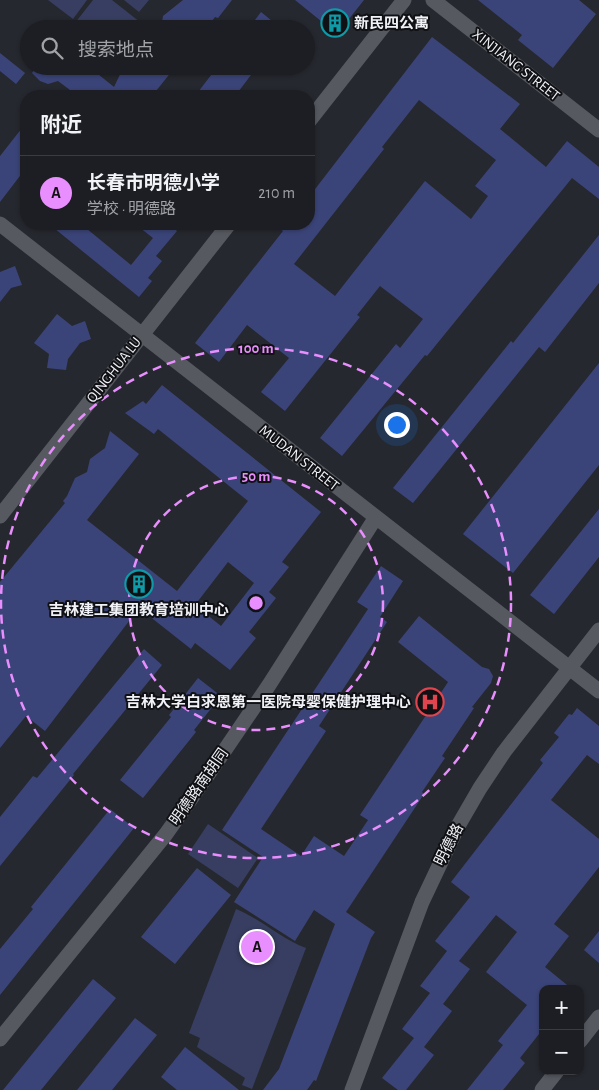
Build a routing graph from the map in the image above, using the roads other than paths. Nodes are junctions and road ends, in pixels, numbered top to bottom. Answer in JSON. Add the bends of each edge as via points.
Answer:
{"nodes":[{"id":1,"x":404,"y":0,"type":"edge"},
{"id":2,"x":433,"y":0,"type":"edge"},
{"id":3,"x":315,"y":113,"type":"edge"},
{"id":4,"x":599,"y":130,"type":"edge"},
{"id":5,"x":0,"y":224,"type":"edge"},
{"id":6,"x":224,"y":230,"type":"edge"},
{"id":7,"x":142,"y":335,"type":"junction"},
{"id":8,"x":0,"y":516,"type":"edge"},
{"id":9,"x":376,"y":517,"type":"junction"},
{"id":10,"x":599,"y":630,"type":"edge"},
{"id":11,"x":570,"y":668,"type":"junction"},
{"id":12,"x":599,"y":691,"type":"edge"},
{"id":13,"x":599,"y":1017,"type":"edge"},
{"id":14,"x":584,"y":1036,"type":"edge"},
{"id":15,"x":0,"y":1039,"type":"edge"},
{"id":16,"x":554,"y":1075,"type":"edge"},
{"id":17,"x":352,"y":1090,"type":"edge"},
{"id":18,"x":542,"y":1090,"type":"edge"}],
"edges":[{"from":1,"to":3,"type":"street"},
{"from":2,"to":4,"type":"street","name":"XINJIANG STREET"},
{"from":5,"to":7,"type":"street","name":"MUDAN STREET"},
{"from":6,"to":7,"type":"street","name":"QINGHUA LU"},
{"from":7,"to":8,"type":"street","name":"QINGHUA LU"},
{"from":7,"to":9,"type":"street","name":"MUDAN STREET"},
{"from":9,"to":11,"type":"street","name":"MUDAN STREET"},
{"from":9,"to":15,"type":"street","name":"明德路南胡同","via":[[269,685],[177,819]]},
{"from":10,"to":11,"type":"street","name":"明德路"},
{"from":11,"to":12,"type":"street","name":"MUDAN STREET"},
{"from":11,"to":17,"type":"street","name":"明德路","via":[[504,752],[454,834],[422,902]]},
{"from":13,"to":14,"type":"street"},
{"from":16,"to":18,"type":"street"}]}
